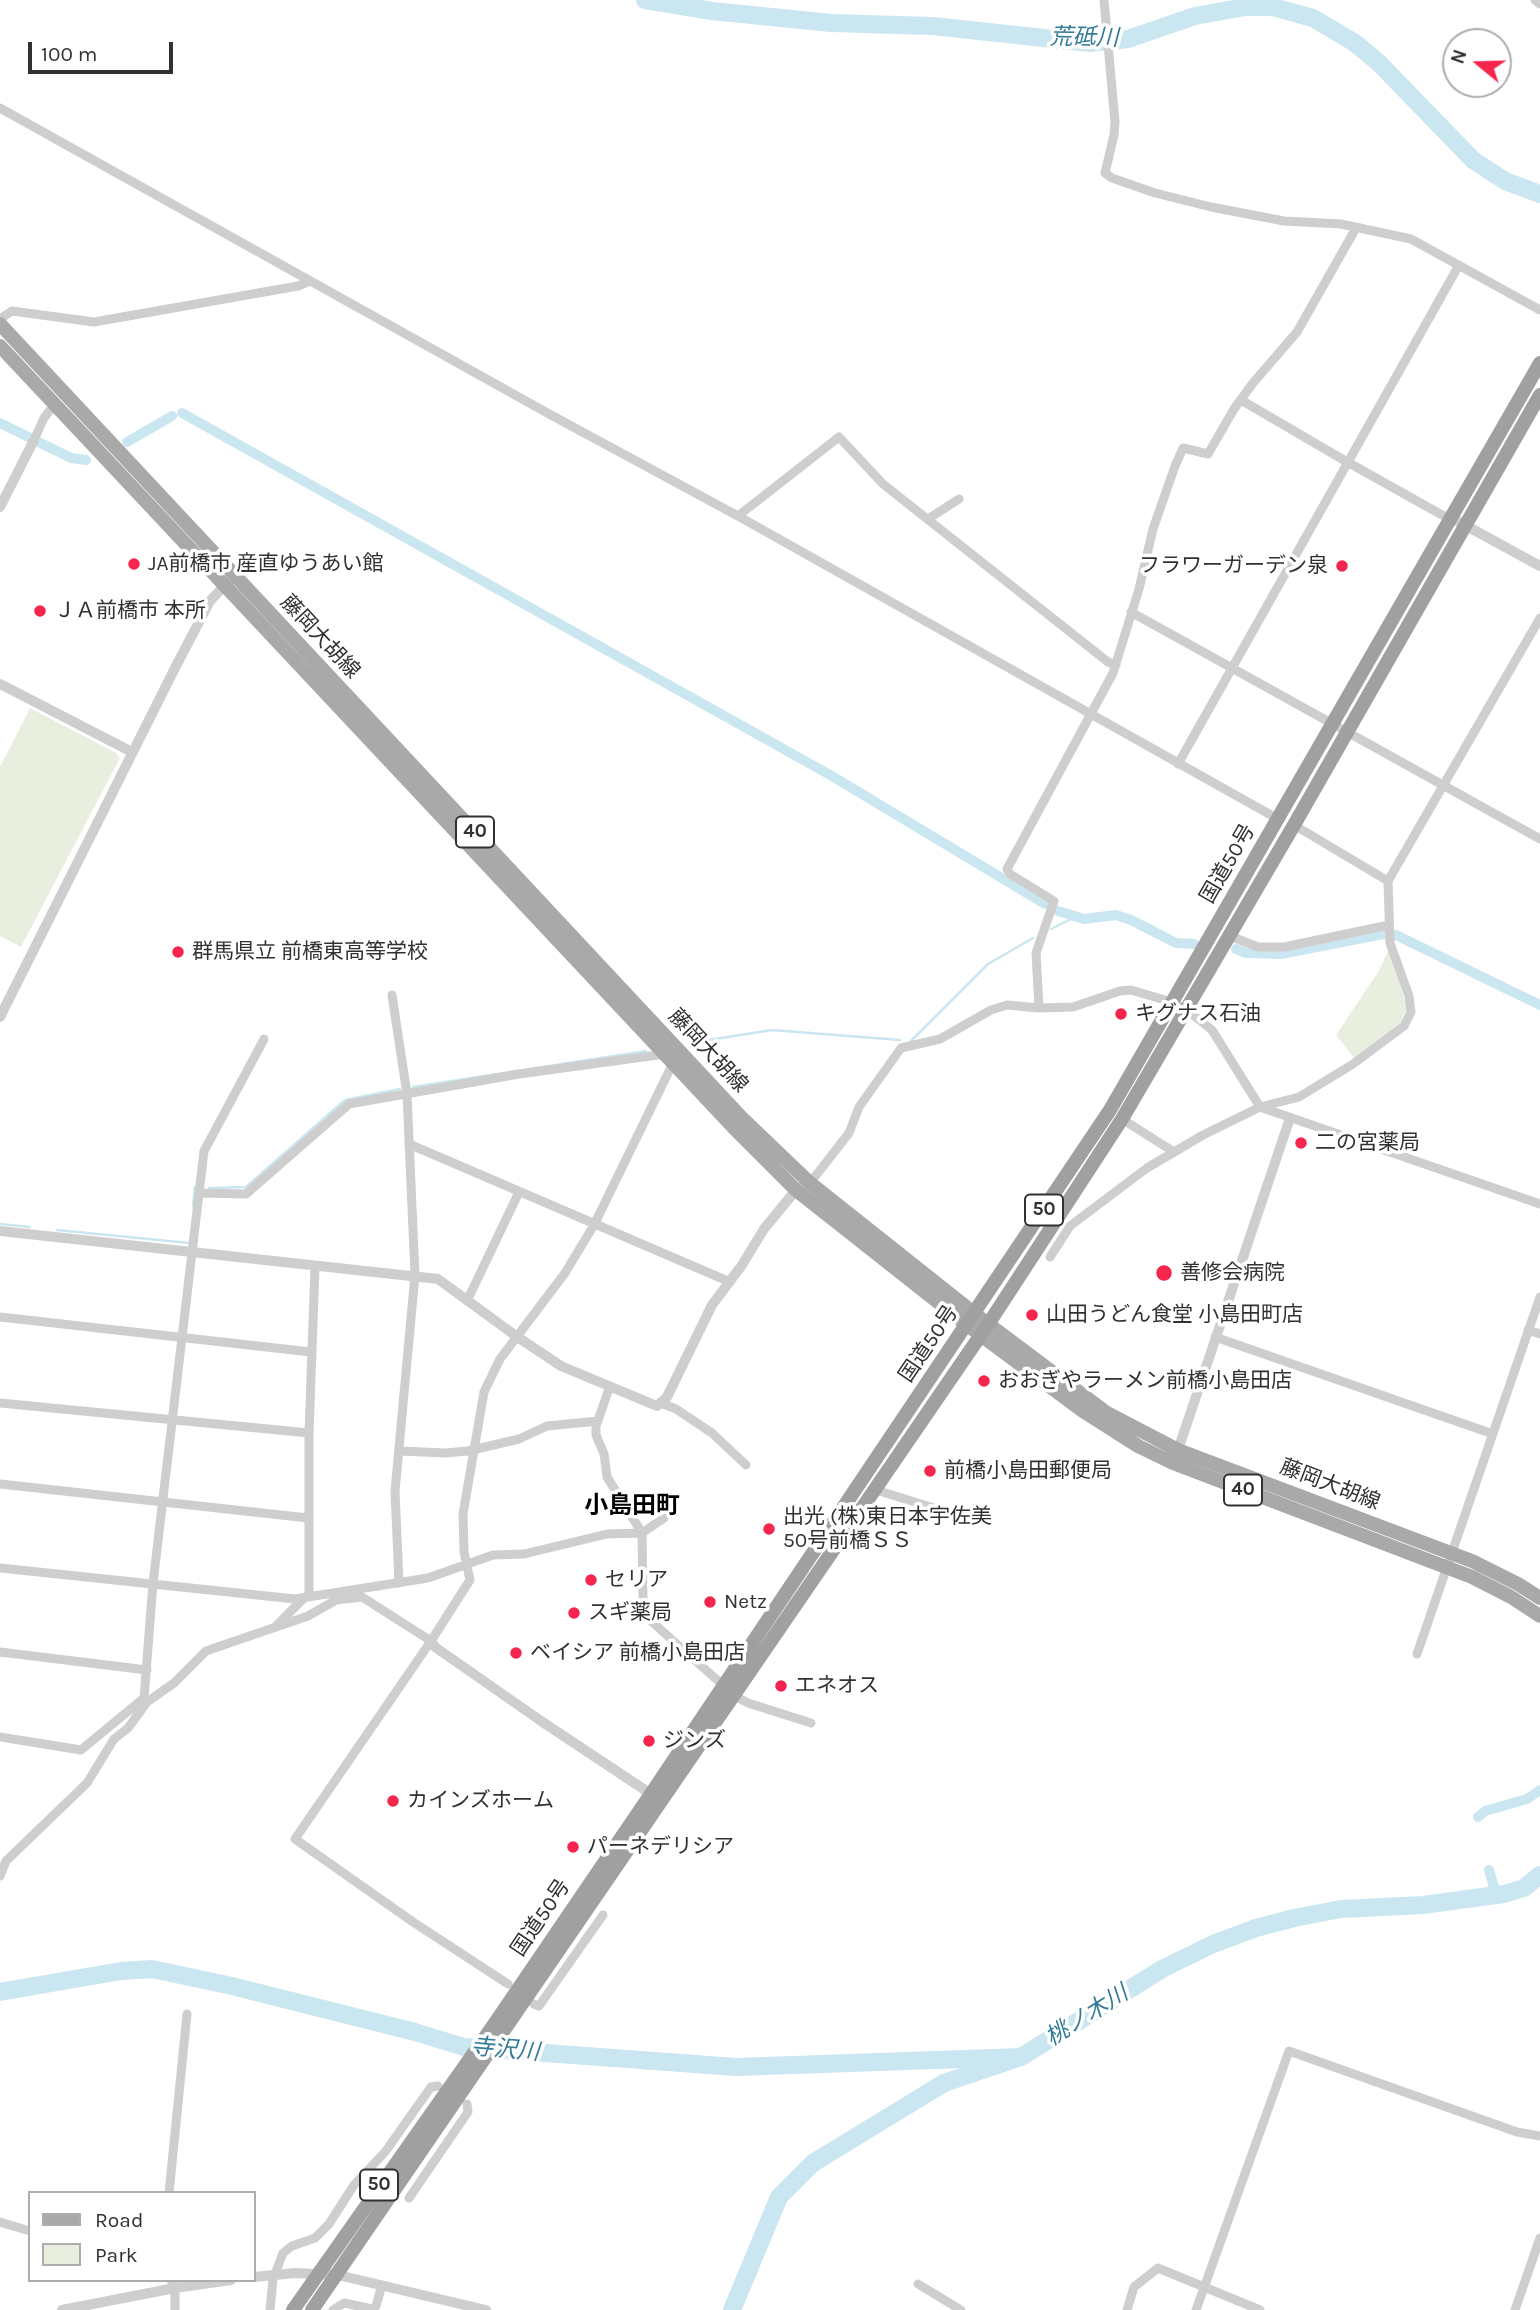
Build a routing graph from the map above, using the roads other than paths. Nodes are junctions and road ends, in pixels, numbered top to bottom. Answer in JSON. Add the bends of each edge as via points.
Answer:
{"nodes":[{"id":1,"x":1535,"y":0,"type":"edge"},
{"id":2,"x":1104,"y":3,"type":"edge"},
{"id":3,"x":1540,"y":4,"type":"edge"},
{"id":4,"x":0,"y":108,"type":"edge"},
{"id":5,"x":1356,"y":228,"type":"junction"},
{"id":6,"x":1459,"y":265,"type":"junction"},
{"id":7,"x":310,"y":281,"type":"junction"},
{"id":8,"x":1540,"y":310,"type":"edge"},
{"id":9,"x":0,"y":322,"type":"edge"},
{"id":10,"x":0,"y":346,"type":"edge"},
{"id":11,"x":1540,"y":363,"type":"edge"},
{"id":12,"x":1540,"y":395,"type":"edge"},
{"id":13,"x":1241,"y":400,"type":"junction"},
{"id":14,"x":54,"y":405,"type":"junction"},
{"id":15,"x":34,"y":439,"type":"joint"},
{"id":16,"x":1349,"y":463,"type":"junction"},
{"id":17,"x":959,"y":499,"type":"dead end"},
{"id":18,"x":0,"y":507,"type":"edge"},
{"id":19,"x":737,"y":516,"type":"junction"},
{"id":20,"x":1452,"y":518,"type":"junction"},
{"id":21,"x":928,"y":519,"type":"junction"},
{"id":22,"x":1466,"y":525,"type":"junction"},
{"id":23,"x":1540,"y":566,"type":"edge"},
{"id":24,"x":230,"y":580,"type":"junction"},
{"id":25,"x":1131,"y":612,"type":"junction"},
{"id":26,"x":1540,"y":618,"type":"edge"},
{"id":27,"x":1116,"y":665,"type":"junction"},
{"id":28,"x":1231,"y":669,"type":"junction"},
{"id":29,"x":0,"y":684,"type":"edge"},
{"id":30,"x":1093,"y":714,"type":"junction"},
{"id":31,"x":1333,"y":726,"type":"junction"},
{"id":32,"x":1347,"y":733,"type":"junction"},
{"id":33,"x":132,"y":752,"type":"junction"},
{"id":34,"x":1178,"y":764,"type":"junction"},
{"id":35,"x":1444,"y":787,"type":"junction"},
{"id":36,"x":1278,"y":819,"type":"junction"},
{"id":37,"x":1294,"y":825,"type":"junction"},
{"id":38,"x":1540,"y":839,"type":"edge"},
{"id":39,"x":1388,"y":881,"type":"junction"},
{"id":40,"x":1389,"y":925,"type":"junction"},
{"id":41,"x":1230,"y":936,"type":"junction"},
{"id":42,"x":392,"y":995,"type":"dead end"},
{"id":43,"x":1172,"y":1002,"type":"junction"},
{"id":44,"x":1039,"y":1007,"type":"junction"},
{"id":45,"x":1186,"y":1010,"type":"junction"},
{"id":46,"x":0,"y":1017,"type":"edge"},
{"id":47,"x":264,"y":1039,"type":"dead end"},
{"id":48,"x":669,"y":1059,"type":"junction"},
{"id":49,"x":407,"y":1094,"type":"junction"},
{"id":50,"x":1260,"y":1107,"type":"junction"},
{"id":51,"x":1290,"y":1118,"type":"junction"},
{"id":52,"x":1122,"y":1119,"type":"junction"},
{"id":53,"x":409,"y":1144,"type":"junction"},
{"id":54,"x":1174,"y":1152,"type":"junction"},
{"id":55,"x":810,"y":1183,"type":"junction"},
{"id":56,"x":796,"y":1190,"type":"junction"},
{"id":57,"x":519,"y":1192,"type":"junction"},
{"id":58,"x":201,"y":1193,"type":"junction"},
{"id":59,"x":1540,"y":1204,"type":"edge"},
{"id":60,"x":594,"y":1225,"type":"junction"},
{"id":61,"x":0,"y":1231,"type":"edge"},
{"id":62,"x":194,"y":1253,"type":"junction"},
{"id":63,"x":1050,"y":1256,"type":"dead end"},
{"id":64,"x":315,"y":1267,"type":"junction"},
{"id":65,"x":415,"y":1275,"type":"junction"},
{"id":66,"x":730,"y":1282,"type":"junction"},
{"id":67,"x":1540,"y":1297,"type":"edge"},
{"id":68,"x":467,"y":1301,"type":"junction"},
{"id":69,"x":0,"y":1317,"type":"edge"},
{"id":70,"x":971,"y":1319,"type":"junction"},
{"id":71,"x":985,"y":1329,"type":"junction"},
{"id":72,"x":1528,"y":1330,"type":"junction"},
{"id":73,"x":1540,"y":1334,"type":"edge"},
{"id":74,"x":516,"y":1336,"type":"junction"},
{"id":75,"x":183,"y":1337,"type":"junction"},
{"id":76,"x":1215,"y":1337,"type":"junction"},
{"id":77,"x":311,"y":1352,"type":"junction"},
{"id":78,"x":610,"y":1386,"type":"junction"},
{"id":79,"x":661,"y":1402,"type":"junction"},
{"id":80,"x":0,"y":1403,"type":"edge"},
{"id":81,"x":173,"y":1420,"type":"junction"},
{"id":82,"x":598,"y":1421,"type":"junction"},
{"id":83,"x":309,"y":1433,"type":"junction"},
{"id":84,"x":1493,"y":1434,"type":"junction"},
{"id":85,"x":473,"y":1448,"type":"junction"},
{"id":86,"x":1178,"y":1450,"type":"junction"},
{"id":87,"x":400,"y":1451,"type":"junction"},
{"id":88,"x":746,"y":1465,"type":"dead end"},
{"id":89,"x":0,"y":1484,"type":"edge"},
{"id":90,"x":876,"y":1490,"type":"junction"},
{"id":91,"x":163,"y":1502,"type":"junction"},
{"id":92,"x":953,"y":1514,"type":"dead end"},
{"id":93,"x":309,"y":1518,"type":"junction"},
{"id":94,"x":664,"y":1518,"type":"dead end"},
{"id":95,"x":642,"y":1533,"type":"junction"},
{"id":96,"x":1449,"y":1560,"type":"junction"},
{"id":97,"x":467,"y":1564,"type":"junction"},
{"id":98,"x":0,"y":1568,"type":"edge"},
{"id":99,"x":153,"y":1583,"type":"junction"},
{"id":100,"x":399,"y":1583,"type":"junction"},
{"id":101,"x":309,"y":1595,"type":"junction"},
{"id":102,"x":1540,"y":1598,"type":"edge"},
{"id":103,"x":1540,"y":1616,"type":"edge"},
{"id":104,"x":274,"y":1628,"type":"junction"},
{"id":105,"x":431,"y":1641,"type":"junction"},
{"id":106,"x":0,"y":1652,"type":"edge"},
{"id":107,"x":1417,"y":1654,"type":"dead end"},
{"id":108,"x":147,"y":1670,"type":"junction"},
{"id":109,"x":722,"y":1686,"type":"junction"},
{"id":110,"x":734,"y":1696,"type":"junction"},
{"id":111,"x":146,"y":1700,"type":"junction"},
{"id":112,"x":811,"y":1723,"type":"dead end"},
{"id":113,"x":0,"y":1737,"type":"edge"},
{"id":114,"x":651,"y":1794,"type":"junction"},
{"id":115,"x":0,"y":1876,"type":"edge"},
{"id":116,"x":603,"y":1915,"type":"dead end"},
{"id":117,"x":508,"y":1984,"type":"dead end"},
{"id":118,"x":534,"y":2004,"type":"dead end"},
{"id":119,"x":187,"y":2014,"type":"dead end"},
{"id":120,"x":502,"y":2024,"type":"junction"},
{"id":121,"x":475,"y":2062,"type":"junction"},
{"id":122,"x":438,"y":2086,"type":"dead end"},
{"id":123,"x":467,"y":2104,"type":"dead end"},
{"id":124,"x":1540,"y":2136,"type":"edge"},
{"id":125,"x":169,"y":2191,"type":"edge"},
{"id":126,"x":409,"y":2198,"type":"dead end"},
{"id":127,"x":0,"y":2222,"type":"edge"},
{"id":128,"x":28,"y":2230,"type":"edge"},
{"id":129,"x":1540,"y":2238,"type":"edge"},
{"id":130,"x":317,"y":2273,"type":"junction"},
{"id":131,"x":275,"y":2274,"type":"junction"},
{"id":132,"x":338,"y":2275,"type":"junction"},
{"id":133,"x":256,"y":2277,"type":"edge"},
{"id":134,"x":202,"y":2282,"type":"edge"},
{"id":135,"x":173,"y":2284,"type":"edge"},
{"id":136,"x":918,"y":2284,"type":"dead end"},
{"id":137,"x":382,"y":2285,"type":"junction"},
{"id":138,"x":1203,"y":2288,"type":"junction"},
{"id":139,"x":467,"y":2307,"type":"edge"},
{"id":140,"x":62,"y":2310,"type":"edge"},
{"id":141,"x":175,"y":2310,"type":"edge"},
{"id":142,"x":270,"y":2310,"type":"edge"},
{"id":143,"x":293,"y":2310,"type":"edge"},
{"id":144,"x":312,"y":2310,"type":"edge"},
{"id":145,"x":333,"y":2310,"type":"edge"},
{"id":146,"x":486,"y":2310,"type":"edge"},
{"id":147,"x":961,"y":2310,"type":"edge"},
{"id":148,"x":1127,"y":2310,"type":"edge"},
{"id":149,"x":1196,"y":2310,"type":"edge"},
{"id":150,"x":1260,"y":2310,"type":"edge"},
{"id":151,"x":1515,"y":2310,"type":"edge"}],
"edges":[{"from":1,"to":3,"type":"street"},
{"from":2,"to":5,"type":"street","via":[[1114,135],[1105,173],[1155,193],[1215,208]]},
{"from":4,"to":7,"type":"street"},
{"from":5,"to":6,"type":"street","via":[[1411,239]]},
{"from":5,"to":13,"type":"street","via":[[1297,332]]},
{"from":6,"to":8,"type":"street"},
{"from":6,"to":16,"type":"street"},
{"from":7,"to":9,"type":"street","via":[[94,322],[12,311]]},
{"from":7,"to":19,"type":"street"},
{"from":9,"to":24,"type":"main road","name":"藤岡大胡線","number":"40"},
{"from":10,"to":14,"type":"main road","name":"藤岡大胡線","number":"40"},
{"from":11,"to":20,"type":"highway","name":"国道50号","number":"50"},
{"from":12,"to":22,"type":"highway","name":"国道50号","number":"50"},
{"from":13,"to":16,"type":"street"},
{"from":13,"to":25,"type":"street","via":[[1208,454],[1183,449],[1153,529]]},
{"from":14,"to":15,"type":"street"},
{"from":14,"to":24,"type":"main road","name":"藤岡大胡線","number":"40"},
{"from":15,"to":18,"type":"street"},
{"from":16,"to":20,"type":"street"},
{"from":16,"to":28,"type":"street"},
{"from":17,"to":21,"type":"street"},
{"from":19,"to":21,"type":"street","via":[[839,437],[883,484]]},
{"from":19,"to":30,"type":"street"},
{"from":20,"to":22,"type":"street"},
{"from":20,"to":31,"type":"highway","name":"国道50号","number":"50"},
{"from":21,"to":27,"type":"street"},
{"from":22,"to":23,"type":"street"},
{"from":22,"to":32,"type":"highway","name":"国道50号","number":"50"},
{"from":24,"to":33,"type":"street","via":[[210,601]]},
{"from":24,"to":48,"type":"main road","name":"藤岡大胡線","number":"40"},
{"from":24,"to":55,"type":"main road","name":"藤岡大胡線","number":"40","via":[[742,1118]]},
{"from":25,"to":27,"type":"street"},
{"from":25,"to":28,"type":"street"},
{"from":26,"to":35,"type":"street"},
{"from":27,"to":30,"type":"street"},
{"from":28,"to":31,"type":"street"},
{"from":28,"to":34,"type":"street"},
{"from":29,"to":33,"type":"street"},
{"from":30,"to":34,"type":"street"},
{"from":30,"to":44,"type":"street","via":[[1007,869],[1054,901],[1036,953]]},
{"from":31,"to":32,"type":"street"},
{"from":31,"to":36,"type":"highway","name":"国道50号","number":"50"},
{"from":32,"to":35,"type":"street"},
{"from":32,"to":37,"type":"highway","name":"国道50号","number":"50"},
{"from":33,"to":46,"type":"street"},
{"from":34,"to":36,"type":"street"},
{"from":35,"to":38,"type":"street"},
{"from":35,"to":39,"type":"street"},
{"from":36,"to":43,"type":"highway","name":"国道50号","number":"50"},
{"from":37,"to":39,"type":"street"},
{"from":37,"to":41,"type":"highway","name":"国道50号","number":"50"},
{"from":39,"to":40,"type":"street"},
{"from":40,"to":41,"type":"street","via":[[1284,947],[1258,947]]},
{"from":40,"to":50,"type":"street","via":[[1390,943],[1409,996],[1411,1012],[1404,1026],[1353,1065],[1299,1097]]},
{"from":41,"to":45,"type":"highway","name":"国道50号","number":"50"},
{"from":42,"to":49,"type":"street"},
{"from":43,"to":44,"type":"street","via":[[1120,990],[1073,1007]]},
{"from":43,"to":45,"type":"street"},
{"from":43,"to":70,"type":"highway","name":"国道50号","number":"50","via":[[1110,1110]]},
{"from":44,"to":55,"type":"street","via":[[1007,1005],[940,1039],[901,1048],[859,1107],[849,1133]]},
{"from":45,"to":50,"type":"street","via":[[1212,1030]]},
{"from":45,"to":52,"type":"highway","name":"国道50号","number":"50"},
{"from":47,"to":58,"type":"street","via":[[204,1152]]},
{"from":48,"to":49,"type":"street","via":[[519,1074]]},
{"from":48,"to":56,"type":"main road","name":"藤岡大胡線","number":"40"},
{"from":48,"to":60,"type":"street"},
{"from":49,"to":53,"type":"street"},
{"from":49,"to":58,"type":"street","via":[[349,1104],[246,1194]]},
{"from":50,"to":51,"type":"street"},
{"from":50,"to":54,"type":"street"},
{"from":51,"to":59,"type":"street"},
{"from":51,"to":76,"type":"street"},
{"from":52,"to":54,"type":"street"},
{"from":52,"to":71,"type":"highway","name":"国道50号","number":"50"},
{"from":53,"to":57,"type":"street"},
{"from":53,"to":65,"type":"street"},
{"from":54,"to":63,"type":"street","via":[[1070,1226]]},
{"from":55,"to":56,"type":"street"},
{"from":55,"to":70,"type":"main road","name":"藤岡大胡線","number":"40"},
{"from":56,"to":66,"type":"street"},
{"from":56,"to":70,"type":"main road","name":"藤岡大胡線","number":"40"},
{"from":57,"to":60,"type":"street"},
{"from":57,"to":68,"type":"street"},
{"from":58,"to":62,"type":"street"},
{"from":60,"to":66,"type":"street"},
{"from":60,"to":74,"type":"street","via":[[539,1310]]},
{"from":61,"to":62,"type":"street"},
{"from":62,"to":64,"type":"street"},
{"from":62,"to":75,"type":"street"},
{"from":64,"to":65,"type":"street"},
{"from":64,"to":77,"type":"street"},
{"from":65,"to":68,"type":"street","via":[[438,1279]]},
{"from":65,"to":87,"type":"street"},
{"from":66,"to":79,"type":"street","via":[[712,1305]]},
{"from":67,"to":72,"type":"street"},
{"from":68,"to":74,"type":"street"},
{"from":69,"to":75,"type":"street"},
{"from":70,"to":71,"type":"main road","name":"藤岡大胡線","number":"40"},
{"from":70,"to":109,"type":"highway","name":"国道50号","number":"50"},
{"from":71,"to":86,"type":"main road","name":"藤岡大胡線","number":"40","via":[[1107,1413]]},
{"from":71,"to":90,"type":"highway","name":"国道50号","number":"50"},
{"from":71,"to":96,"type":"main road","name":"藤岡大胡線","number":"40","via":[[1080,1409],[1138,1446],[1173,1463]]},
{"from":72,"to":73,"type":"street"},
{"from":72,"to":84,"type":"street"},
{"from":74,"to":78,"type":"street","via":[[561,1366]]},
{"from":74,"to":85,"type":"street","via":[[484,1392]]},
{"from":75,"to":77,"type":"street"},
{"from":75,"to":81,"type":"street"},
{"from":76,"to":84,"type":"street"},
{"from":76,"to":86,"type":"street"},
{"from":77,"to":83,"type":"street"},
{"from":78,"to":79,"type":"street","via":[[657,1406]]},
{"from":78,"to":82,"type":"street"},
{"from":79,"to":88,"type":"street","via":[[712,1433]]},
{"from":80,"to":81,"type":"street"},
{"from":81,"to":83,"type":"street"},
{"from":81,"to":91,"type":"street"},
{"from":82,"to":85,"type":"street","via":[[547,1426],[519,1440]]},
{"from":82,"to":95,"type":"street","via":[[596,1435],[607,1477]]},
{"from":83,"to":93,"type":"street"},
{"from":84,"to":96,"type":"street"},
{"from":85,"to":87,"type":"street","via":[[445,1453]]},
{"from":85,"to":97,"type":"street","via":[[463,1514]]},
{"from":86,"to":96,"type":"main road","name":"藤岡大胡線","number":"40"},
{"from":87,"to":100,"type":"street","via":[[395,1490]]},
{"from":89,"to":91,"type":"street"},
{"from":90,"to":92,"type":"street"},
{"from":90,"to":110,"type":"highway","name":"国道50号","number":"50"},
{"from":91,"to":93,"type":"street"},
{"from":91,"to":99,"type":"street"},
{"from":93,"to":101,"type":"street"},
{"from":94,"to":95,"type":"street"},
{"from":95,"to":97,"type":"street","via":[[607,1534]]},
{"from":95,"to":109,"type":"street","via":[[643,1602],[651,1622]]},
{"from":96,"to":102,"type":"main road","name":"藤岡大胡線","number":"40","via":[[1498,1574]]},
{"from":96,"to":103,"type":"main road","name":"藤岡大胡線","number":"40"},
{"from":96,"to":107,"type":"street"},
{"from":97,"to":100,"type":"street"},
{"from":97,"to":105,"type":"street","via":[[470,1580]]},
{"from":98,"to":99,"type":"street"},
{"from":99,"to":101,"type":"street","via":[[295,1599]]},
{"from":99,"to":108,"type":"street"},
{"from":100,"to":101,"type":"street"},
{"from":101,"to":104,"type":"street"},
{"from":104,"to":105,"type":"street","via":[[336,1601],[362,1597]]},
{"from":104,"to":111,"type":"street","via":[[206,1651],[173,1683]]},
{"from":105,"to":114,"type":"street"},
{"from":105,"to":117,"type":"street","via":[[295,1839]]},
{"from":106,"to":108,"type":"street"},
{"from":108,"to":111,"type":"street"},
{"from":109,"to":110,"type":"street"},
{"from":109,"to":114,"type":"highway","name":"国道50号","number":"50"},
{"from":110,"to":112,"type":"street"},
{"from":110,"to":120,"type":"highway","name":"国道50号","number":"50"},
{"from":111,"to":113,"type":"street","via":[[81,1750]]},
{"from":111,"to":115,"type":"street","via":[[87,1783],[6,1861]]},
{"from":114,"to":120,"type":"highway","name":"国道50号","number":"50"},
{"from":116,"to":118,"type":"street","via":[[539,2006]]},
{"from":119,"to":125,"type":"street"},
{"from":120,"to":121,"type":"highway","name":"国道50号","number":"50"},
{"from":121,"to":130,"type":"highway","name":"国道50号","number":"50"},
{"from":121,"to":132,"type":"highway","name":"国道50号","number":"50"},
{"from":122,"to":131,"type":"street","via":[[431,2087],[329,2224],[315,2238],[287,2249]]},
{"from":123,"to":126,"type":"street","via":[[468,2112]]},
{"from":124,"to":138,"type":"street","via":[[1517,2132],[1289,2051]]},
{"from":127,"to":128,"type":"street"},
{"from":129,"to":151,"type":"street"},
{"from":130,"to":131,"type":"street"},
{"from":130,"to":132,"type":"street"},
{"from":130,"to":143,"type":"highway","name":"国道50号","number":"50"},
{"from":131,"to":133,"type":"street"},
{"from":131,"to":142,"type":"street"},
{"from":132,"to":137,"type":"street"},
{"from":132,"to":144,"type":"highway","name":"国道50号","number":"50"},
{"from":134,"to":135,"type":"street"},
{"from":135,"to":140,"type":"street"},
{"from":135,"to":141,"type":"street"},
{"from":136,"to":147,"type":"street"},
{"from":137,"to":139,"type":"street"},
{"from":137,"to":145,"type":"street","via":[[372,2309],[344,2303]]},
{"from":138,"to":148,"type":"street","via":[[1158,2268],[1134,2287]]},
{"from":138,"to":149,"type":"street"},
{"from":138,"to":150,"type":"street"},
{"from":139,"to":146,"type":"street"}]}
